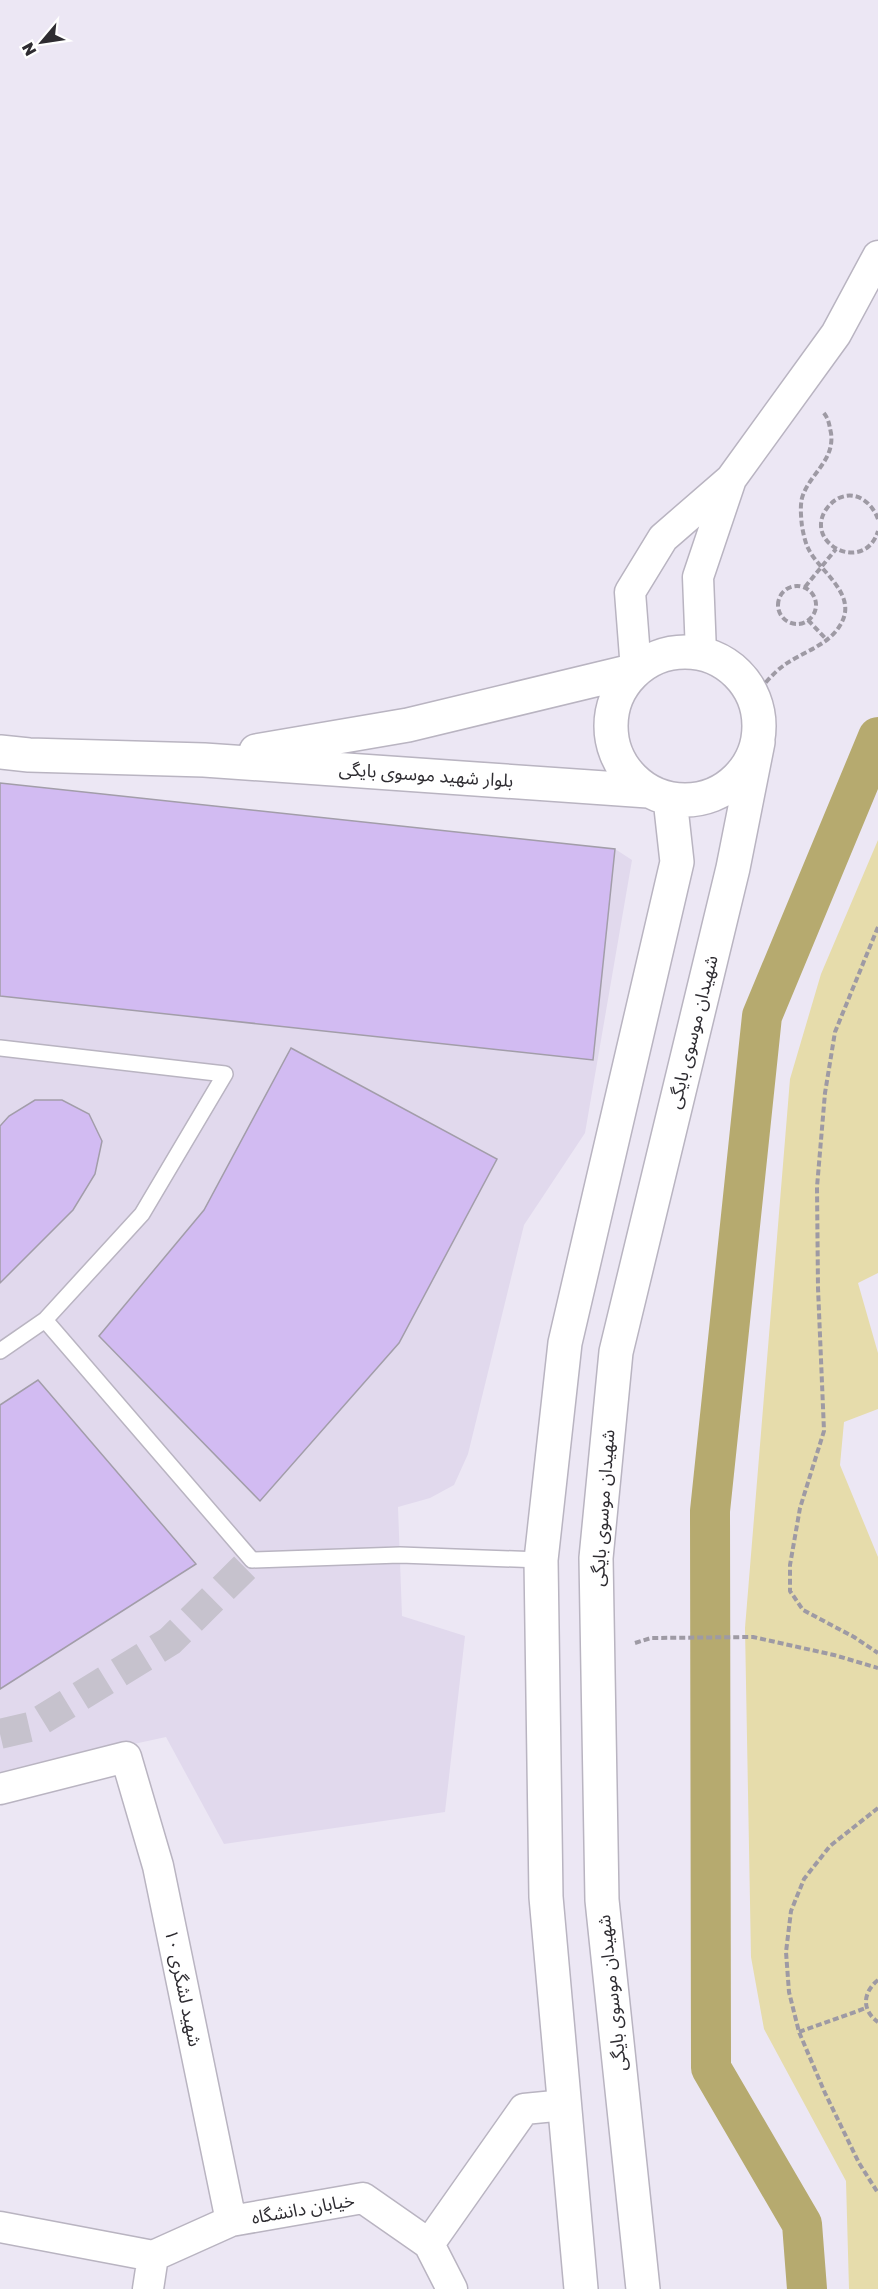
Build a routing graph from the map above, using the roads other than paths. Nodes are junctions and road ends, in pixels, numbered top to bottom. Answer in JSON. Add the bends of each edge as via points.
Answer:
{"nodes":[{"id":1,"x":878,"y":256,"type":"edge"},
{"id":2,"x":731,"y":479,"type":"junction"},
{"id":3,"x":701,"y":653,"type":"junction"},
{"id":4,"x":636,"y":670,"type":"junction"},
{"id":5,"x":758,"y":741,"type":"junction"},
{"id":6,"x":0,"y":752,"type":"edge"},
{"id":7,"x":204,"y":760,"type":"junction"},
{"id":8,"x":659,"y":795,"type":"junction"},
{"id":9,"x":0,"y":1048,"type":"edge"},
{"id":10,"x":45,"y":1320,"type":"junction"},
{"id":11,"x":0,"y":1351,"type":"edge"},
{"id":12,"x":541,"y":1560,"type":"junction"},
{"id":13,"x":0,"y":1789,"type":"edge"},
{"id":14,"x":565,"y":2105,"type":"junction"},
{"id":15,"x":231,"y":2221,"type":"junction"},
{"id":16,"x":0,"y":2227,"type":"edge"},
{"id":17,"x":429,"y":2244,"type":"junction"},
{"id":18,"x":153,"y":2256,"type":"junction"},
{"id":19,"x":148,"y":2289,"type":"edge"},
{"id":20,"x":452,"y":2289,"type":"edge"},
{"id":21,"x":581,"y":2289,"type":"edge"},
{"id":22,"x":644,"y":2289,"type":"edge"}],
"edges":[{"from":1,"to":2,"type":"street","via":[[836,334]]},
{"from":2,"to":3,"type":"street","via":[[698,577]]},
{"from":2,"to":4,"type":"street","via":[[663,538],[630,592]]},
{"from":3,"to":4,"type":"street","via":[[678,651],[655,657]]},
{"from":3,"to":5,"type":"street","via":[[723,661],[741,676],[754,696],[760,718]]},
{"from":4,"to":7,"type":"street","name":"بلوار شهید موسوی بایگی","via":[[408,725]]},
{"from":4,"to":8,"type":"street","via":[[621,688],[612,710],[611,733],[617,756],[630,776]]},
{"from":5,"to":8,"type":"street","via":[[750,764],[735,782],[716,795],[693,800]]},
{"from":5,"to":22,"type":"street","name":"شهیدان موسوی بایگی","via":[[733,868],[616,1352],[596,1558],[602,1900]]},
{"from":6,"to":7,"type":"street","name":"بلوار شهید موسوی بایگی"},
{"from":7,"to":8,"type":"street","name":"بلوار شهید موسوی بایگی"},
{"from":8,"to":12,"type":"street","via":[[677,862],[565,1343]]},
{"from":9,"to":10,"type":"lane","via":[[225,1074],[142,1214]]},
{"from":10,"to":11,"type":"lane"},
{"from":10,"to":12,"type":"lane","via":[[252,1560],[400,1556]]},
{"from":12,"to":14,"type":"street","via":[[546,1897]]},
{"from":13,"to":15,"type":"street","name":"شهید لشگری ۱۰","via":[[126,1757],[158,1866]]},
{"from":14,"to":17,"type":"street","via":[[525,2109]]},
{"from":14,"to":21,"type":"street"},
{"from":15,"to":17,"type":"street","name":"خیابان دانشگاه","via":[[363,2198]]},
{"from":15,"to":18,"type":"street","name":"خیابان دانشگاه"},
{"from":16,"to":18,"type":"street"},
{"from":17,"to":20,"type":"street","name":"خیابان دانشگاه"},
{"from":18,"to":19,"type":"street"}]}
